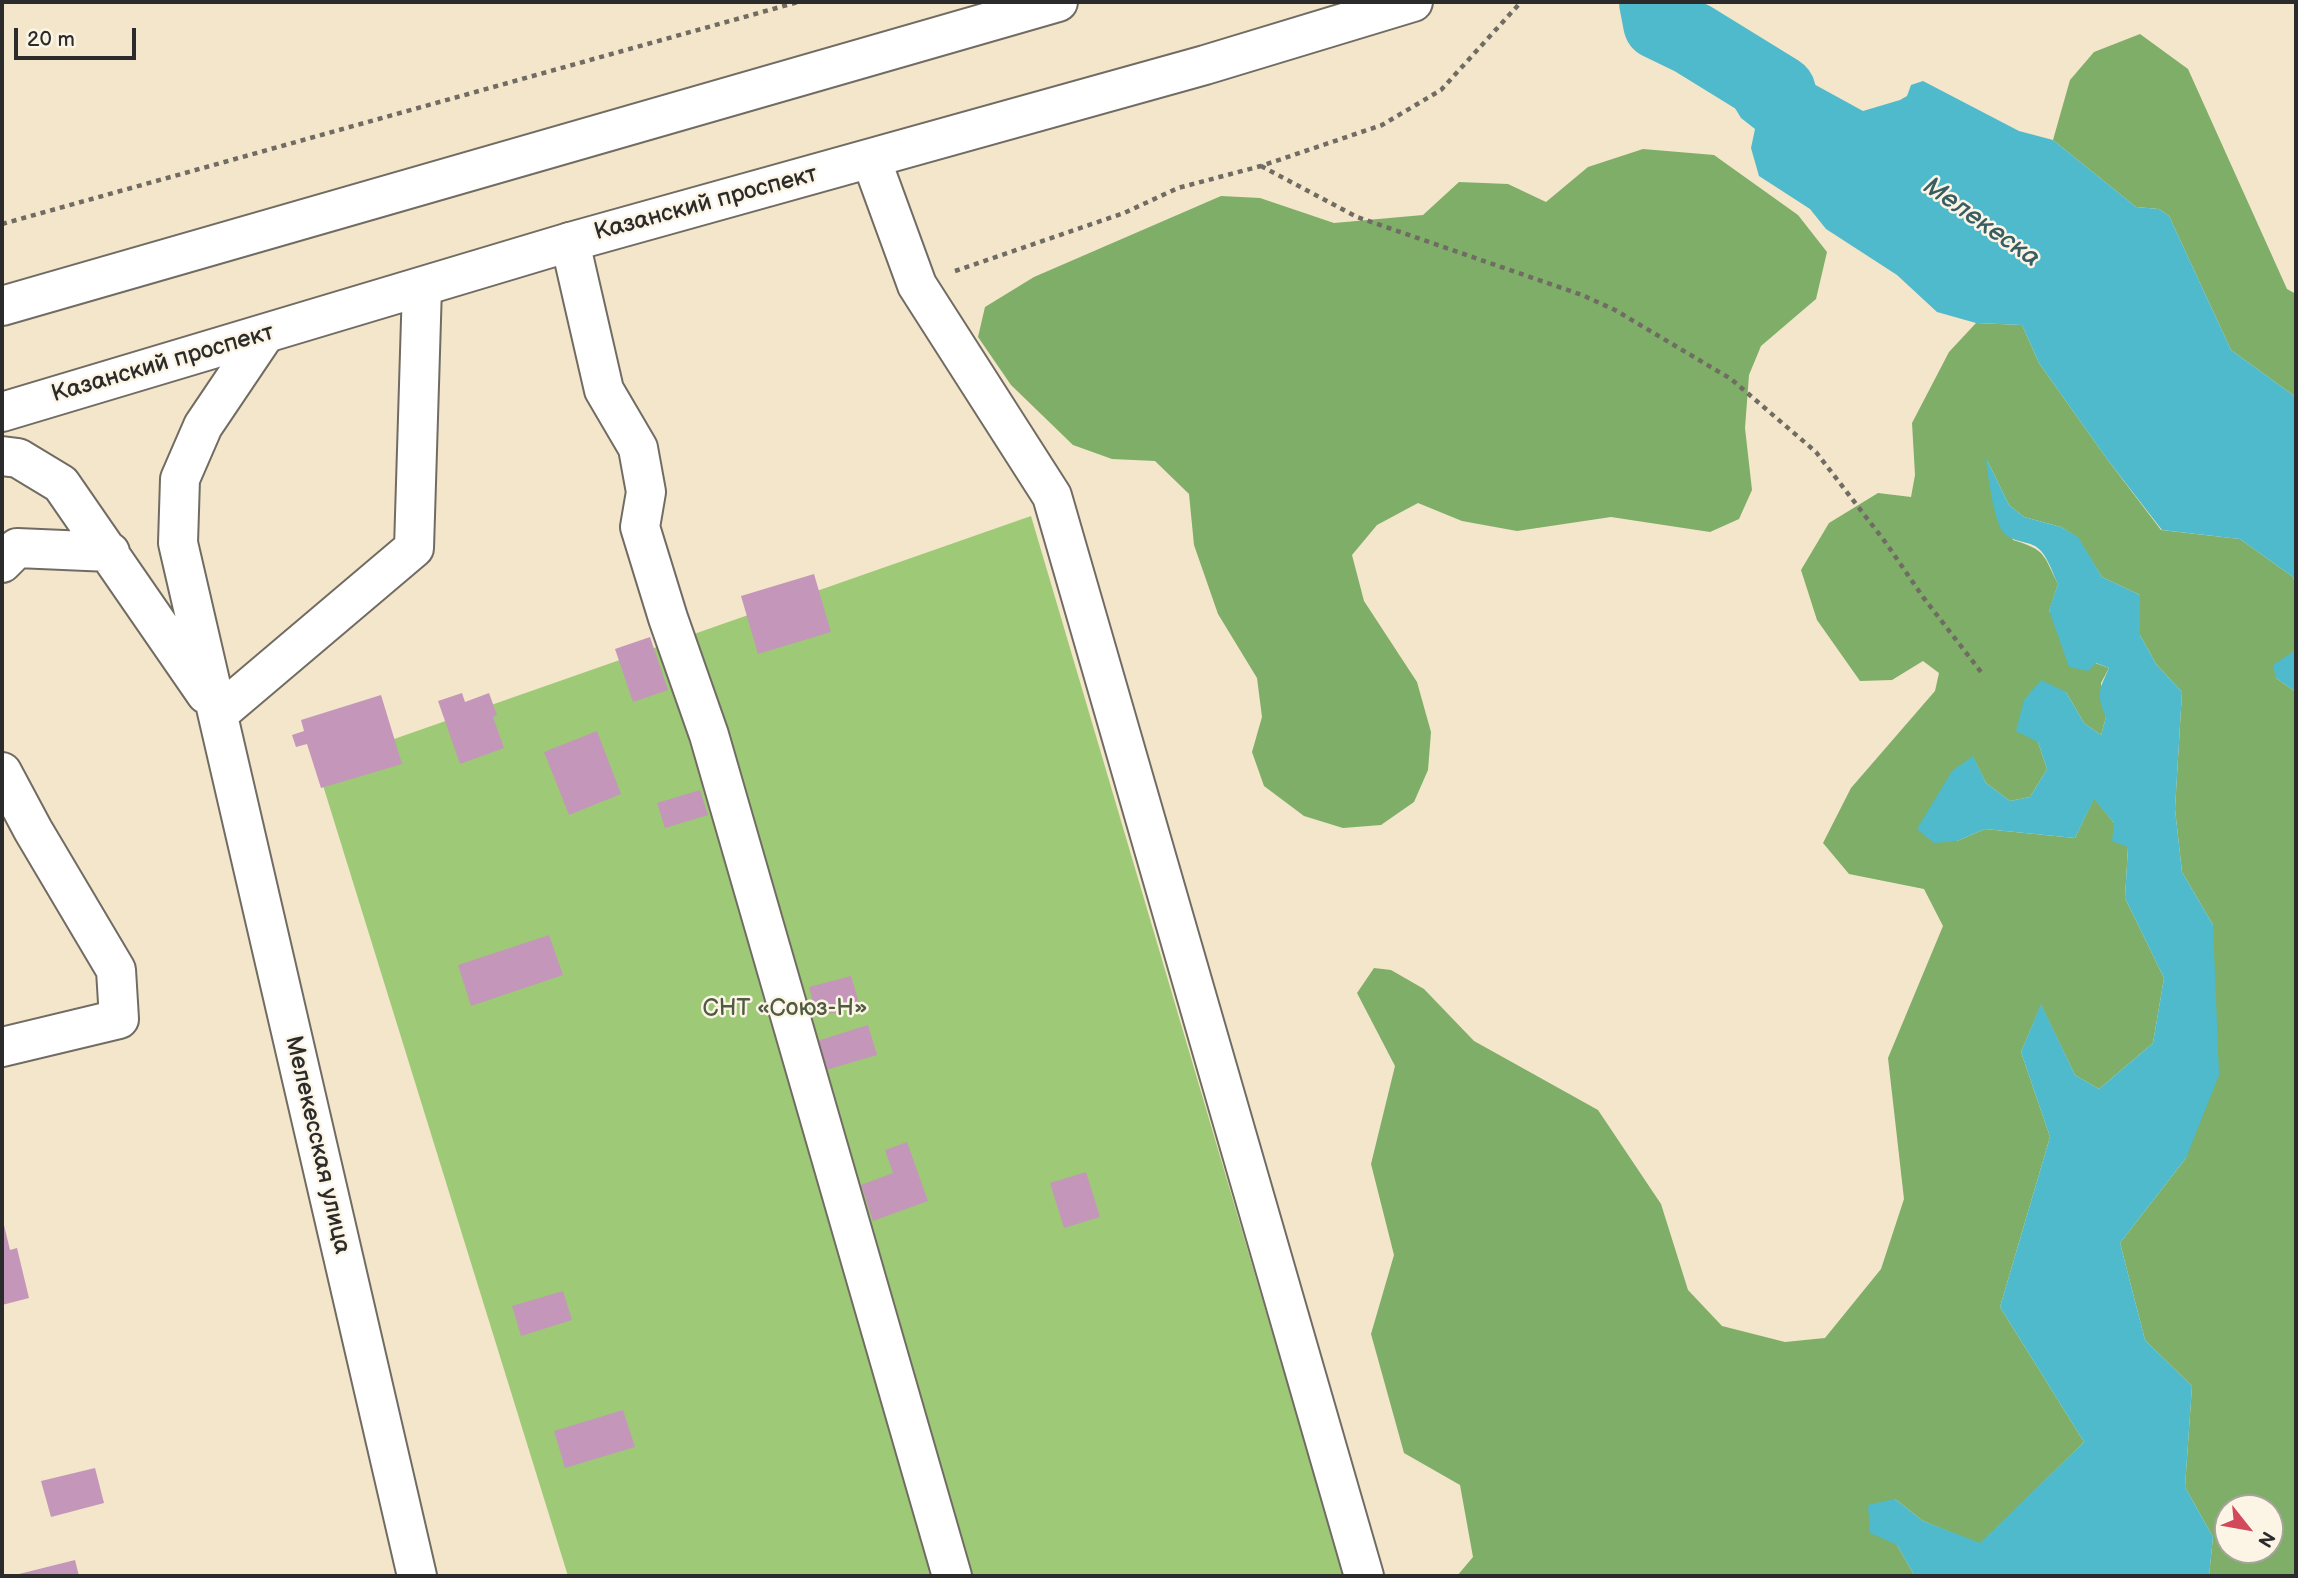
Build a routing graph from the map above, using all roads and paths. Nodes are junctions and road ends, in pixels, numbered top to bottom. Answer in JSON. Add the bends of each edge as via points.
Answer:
{"nodes":[{"id":1,"x":799,"y":2,"type":"edge"},
{"id":2,"x":1058,"y":2,"type":"edge"},
{"id":3,"x":1413,"y":2,"type":"edge"},
{"id":4,"x":1521,"y":2,"type":"edge"},
{"id":5,"x":871,"y":159,"type":"junction"},
{"id":6,"x":1261,"y":166,"type":"junction"},
{"id":7,"x":2,"y":224,"type":"edge"},
{"id":8,"x":570,"y":242,"type":"junction"},
{"id":9,"x":916,"y":285,"type":"junction"},
{"id":10,"x":422,"y":287,"type":"junction"},
{"id":11,"x":2,"y":306,"type":"edge"},
{"id":12,"x":265,"y":334,"type":"junction"},
{"id":13,"x":2,"y":412,"type":"edge"},
{"id":14,"x":2,"y":456,"type":"edge"},
{"id":15,"x":110,"y":552,"type":"junction"},
{"id":16,"x":2,"y":564,"type":"edge"},
{"id":17,"x":1981,"y":672,"type":"dead end"},
{"id":18,"x":218,"y":714,"type":"junction"},
{"id":19,"x":2,"y":772,"type":"edge"},
{"id":20,"x":2,"y":1047,"type":"edge"},
{"id":21,"x":416,"y":1576,"type":"edge"},
{"id":22,"x":952,"y":1576,"type":"edge"},
{"id":23,"x":1364,"y":1576,"type":"edge"}],
"edges":[{"from":1,"to":7,"type":"path"},
{"from":2,"to":11,"type":"street"},
{"from":3,"to":5,"type":"street","name":"Казанский проспект"},
{"from":4,"to":6,"type":"path","via":[[1441,90],[1382,125]]},
{"from":5,"to":8,"type":"street","name":"Казанский проспект"},
{"from":5,"to":9,"type":"street"},
{"from":6,"to":9,"type":"path","via":[[1178,188],[1124,213]]},
{"from":6,"to":17,"type":"path","via":[[1357,217],[1582,295],[1731,379],[1816,452]]},
{"from":8,"to":10,"type":"street","name":"Казанский проспект"},
{"from":8,"to":22,"type":"street","via":[[604,390],[638,448],[646,492],[640,527],[709,735]]},
{"from":9,"to":23,"type":"street","via":[[1052,496]]},
{"from":10,"to":12,"type":"street","name":"Казанский проспект"},
{"from":10,"to":18,"type":"street","via":[[414,548]]},
{"from":12,"to":13,"type":"street","name":"Казанский проспект"},
{"from":12,"to":18,"type":"street","name":"Мелекесская улица","via":[[203,426],[180,479],[178,543]]},
{"from":14,"to":15,"type":"street","via":[[18,458],[61,484]]},
{"from":15,"to":16,"type":"street","via":[[17,548]]},
{"from":15,"to":18,"type":"street"},
{"from":18,"to":21,"type":"street","name":"Мелекесская улица"},
{"from":19,"to":20,"type":"street","via":[[116,970],[119,1019]]}]}
